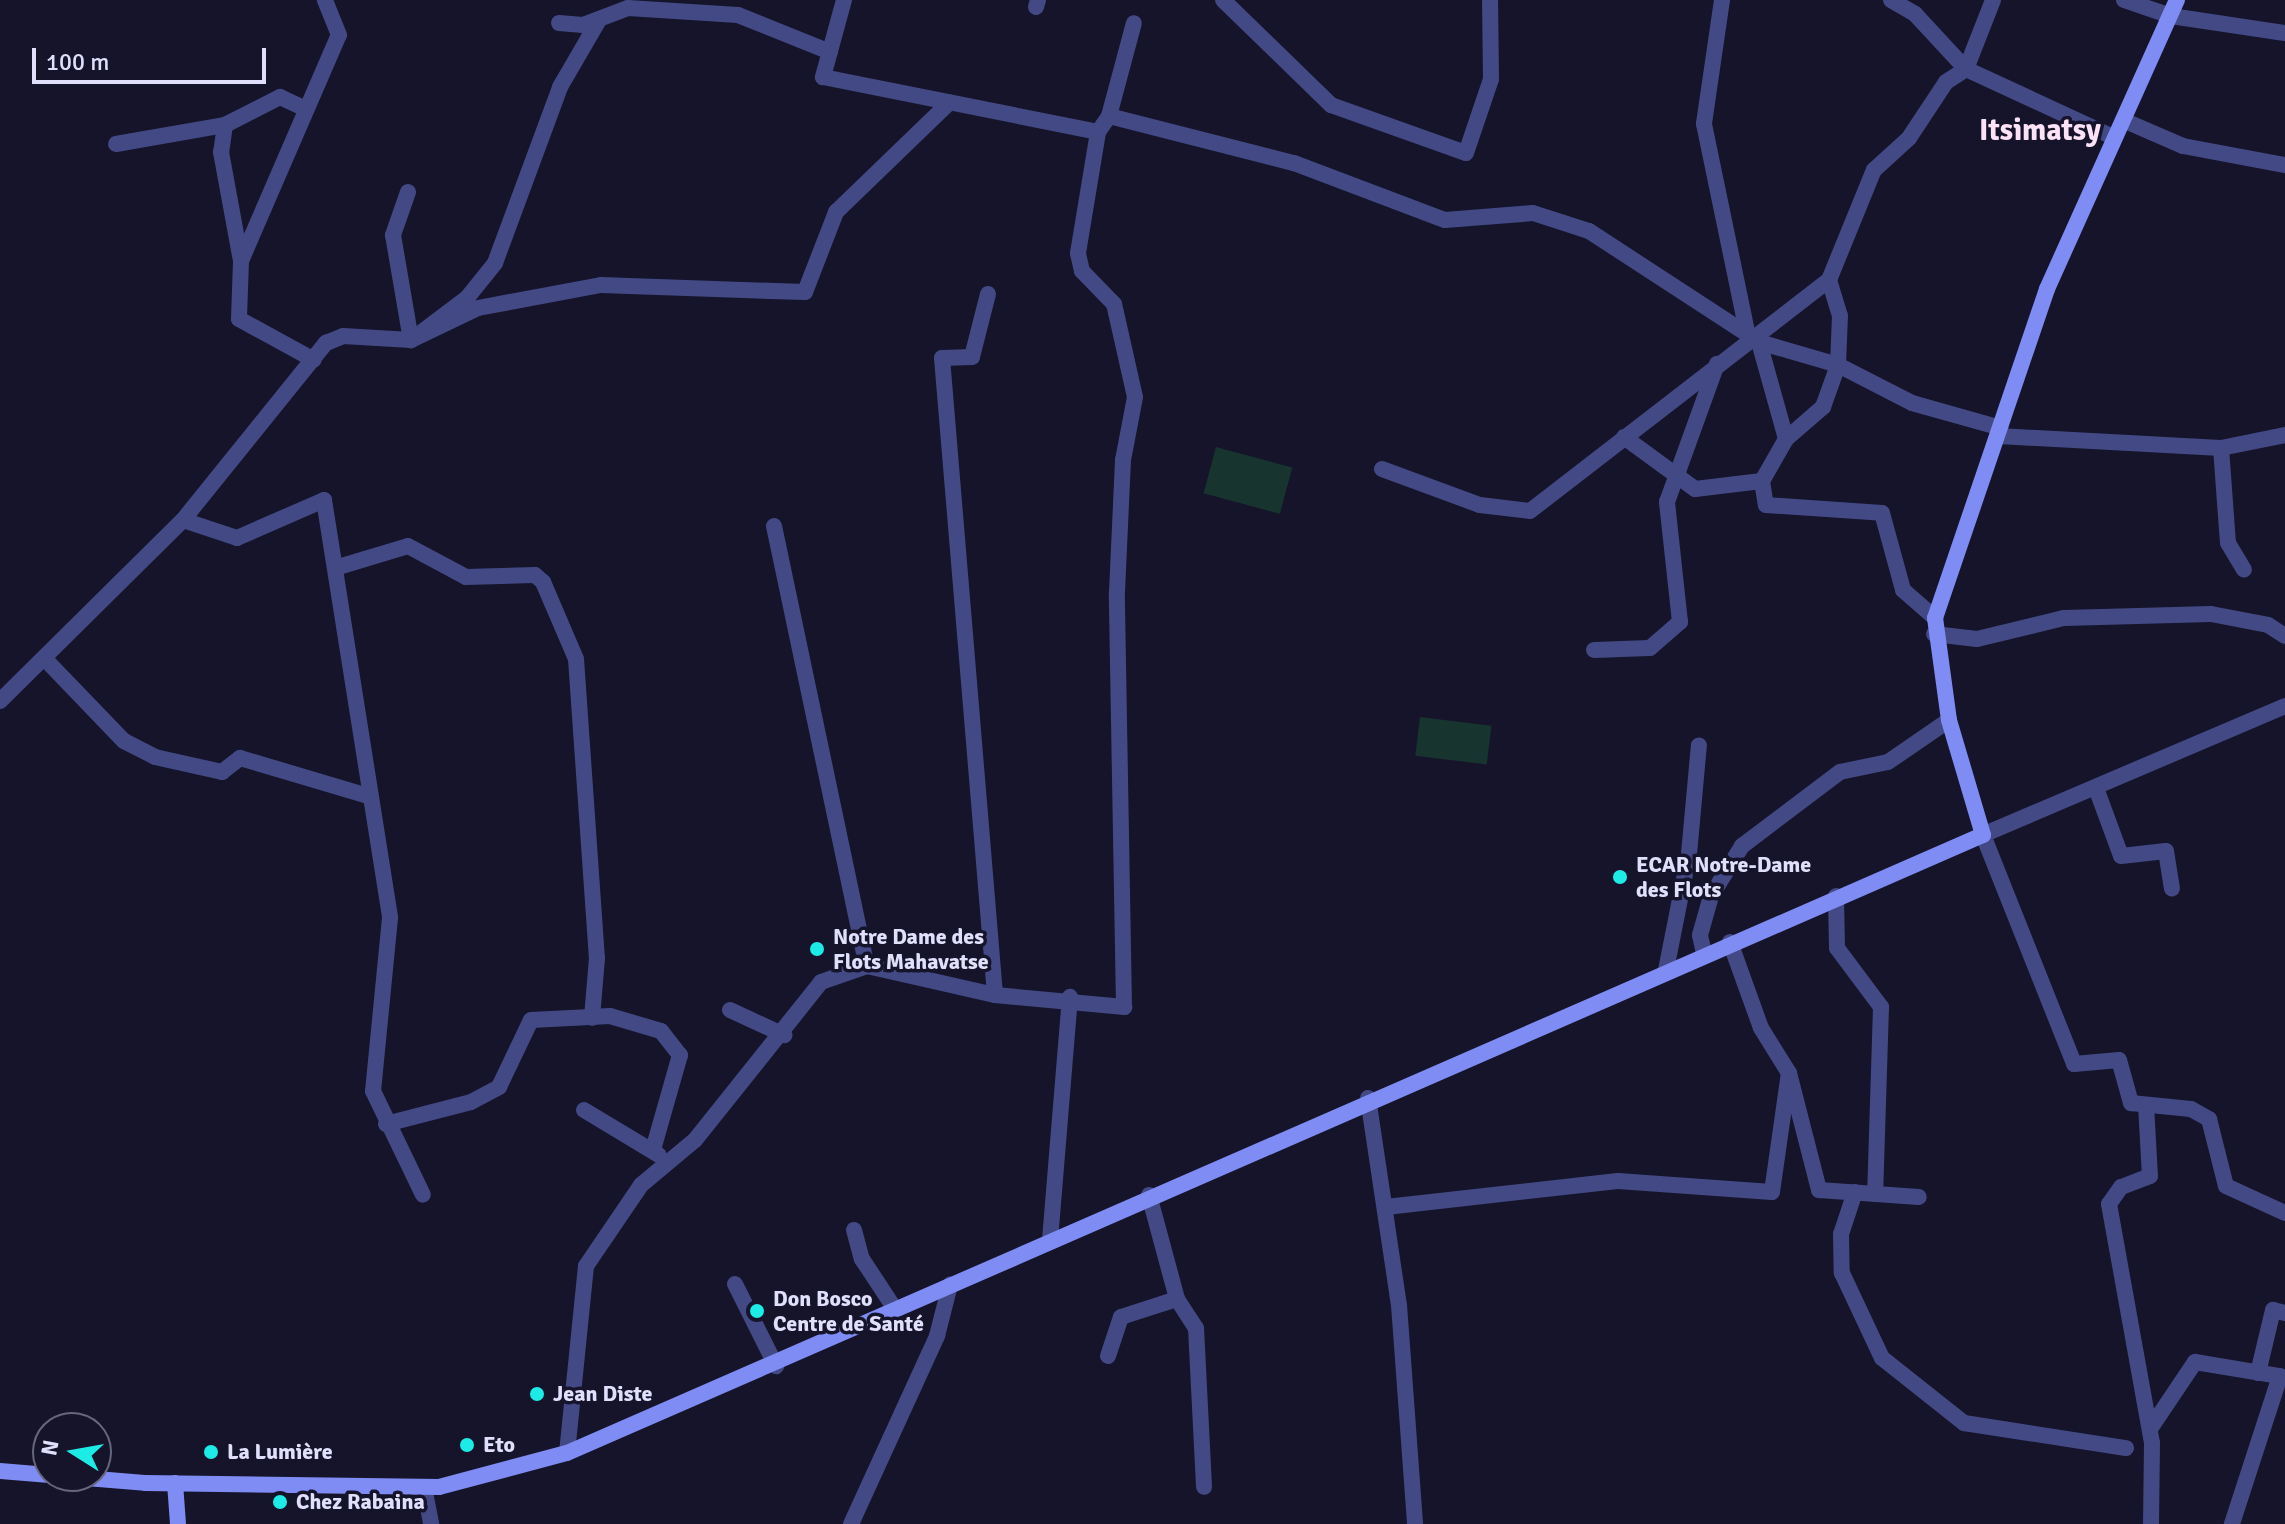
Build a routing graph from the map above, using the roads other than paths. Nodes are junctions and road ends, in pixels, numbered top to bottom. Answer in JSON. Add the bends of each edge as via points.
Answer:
{"nodes":[{"id":1,"x":325,"y":0,"type":"edge"},
{"id":2,"x":844,"y":0,"type":"edge"},
{"id":3,"x":1223,"y":0,"type":"edge"},
{"id":4,"x":1490,"y":0,"type":"edge"},
{"id":5,"x":1722,"y":0,"type":"edge"},
{"id":6,"x":1891,"y":0,"type":"edge"},
{"id":7,"x":1993,"y":0,"type":"edge"},
{"id":8,"x":2124,"y":0,"type":"edge"},
{"id":9,"x":668,"y":4,"type":"edge"},
{"id":10,"x":2174,"y":8,"type":"edge"},
{"id":11,"x":599,"y":20,"type":"junction"},
{"id":12,"x":559,"y":23,"type":"dead end"},
{"id":13,"x":1134,"y":23,"type":"dead end"},
{"id":14,"x":2285,"y":33,"type":"edge"},
{"id":15,"x":830,"y":52,"type":"junction"},
{"id":16,"x":1966,"y":69,"type":"junction"},
{"id":17,"x":950,"y":102,"type":"junction"},
{"id":18,"x":306,"y":109,"type":"junction"},
{"id":19,"x":1109,"y":116,"type":"junction"},
{"id":20,"x":2123,"y":120,"type":"junction"},
{"id":21,"x":225,"y":125,"type":"junction"},
{"id":22,"x":1098,"y":132,"type":"junction"},
{"id":23,"x":2113,"y":137,"type":"junction"},
{"id":24,"x":116,"y":144,"type":"dead end"},
{"id":25,"x":2285,"y":165,"type":"edge"},
{"id":26,"x":408,"y":192,"type":"dead end"},
{"id":27,"x":241,"y":261,"type":"junction"},
{"id":28,"x":1829,"y":280,"type":"junction"},
{"id":29,"x":988,"y":294,"type":"dead end"},
{"id":30,"x":1753,"y":339,"type":"junction"},
{"id":31,"x":411,"y":340,"type":"junction"},
{"id":32,"x":314,"y":360,"type":"junction"},
{"id":33,"x":1719,"y":360,"type":"junction"},
{"id":34,"x":1838,"y":365,"type":"junction"},
{"id":35,"x":2000,"y":432,"type":"junction"},
{"id":36,"x":2285,"y":435,"type":"edge"},
{"id":37,"x":1624,"y":437,"type":"junction"},
{"id":38,"x":1786,"y":439,"type":"junction"},
{"id":39,"x":2221,"y":448,"type":"junction"},
{"id":40,"x":1382,"y":469,"type":"dead end"},
{"id":41,"x":1671,"y":474,"type":"junction"},
{"id":42,"x":1762,"y":481,"type":"junction"},
{"id":43,"x":183,"y":520,"type":"junction"},
{"id":44,"x":774,"y":526,"type":"dead end"},
{"id":45,"x":335,"y":568,"type":"junction"},
{"id":46,"x":2244,"y":570,"type":"dead end"},
{"id":47,"x":1935,"y":626,"type":"junction"},
{"id":48,"x":2285,"y":636,"type":"edge"},
{"id":49,"x":1594,"y":650,"type":"dead end"},
{"id":50,"x":44,"y":658,"type":"junction"},
{"id":51,"x":0,"y":701,"type":"edge"},
{"id":52,"x":2285,"y":706,"type":"edge"},
{"id":53,"x":1949,"y":720,"type":"junction"},
{"id":54,"x":1699,"y":745,"type":"dead end"},
{"id":55,"x":2096,"y":788,"type":"junction"},
{"id":56,"x":368,"y":796,"type":"junction"},
{"id":57,"x":1983,"y":835,"type":"junction"},
{"id":58,"x":2172,"y":889,"type":"dead end"},
{"id":59,"x":1836,"y":896,"type":"junction"},
{"id":60,"x":1730,"y":942,"type":"junction"},
{"id":61,"x":1704,"y":953,"type":"junction"},
{"id":62,"x":867,"y":966,"type":"junction"},
{"id":63,"x":1666,"y":970,"type":"junction"},
{"id":64,"x":995,"y":995,"type":"junction"},
{"id":65,"x":1070,"y":997,"type":"junction"},
{"id":66,"x":730,"y":1010,"type":"dead end"},
{"id":67,"x":592,"y":1018,"type":"junction"},
{"id":68,"x":784,"y":1035,"type":"junction"},
{"id":69,"x":1789,"y":1073,"type":"junction"},
{"id":70,"x":1368,"y":1098,"type":"junction"},
{"id":71,"x":2146,"y":1105,"type":"junction"},
{"id":72,"x":584,"y":1110,"type":"dead end"},
{"id":73,"x":386,"y":1124,"type":"junction"},
{"id":74,"x":654,"y":1146,"type":"junction"},
{"id":75,"x":664,"y":1163,"type":"junction"},
{"id":76,"x":1855,"y":1192,"type":"junction"},
{"id":77,"x":1875,"y":1194,"type":"junction"},
{"id":78,"x":423,"y":1195,"type":"dead end"},
{"id":79,"x":1149,"y":1195,"type":"junction"},
{"id":80,"x":1919,"y":1197,"type":"dead end"},
{"id":81,"x":1386,"y":1207,"type":"junction"},
{"id":82,"x":2285,"y":1213,"type":"edge"},
{"id":83,"x":854,"y":1230,"type":"dead end"},
{"id":84,"x":1050,"y":1240,"type":"junction"},
{"id":85,"x":735,"y":1284,"type":"dead end"},
{"id":86,"x":950,"y":1285,"type":"junction"},
{"id":87,"x":1177,"y":1299,"type":"junction"},
{"id":88,"x":895,"y":1309,"type":"junction"},
{"id":89,"x":2285,"y":1313,"type":"edge"},
{"id":90,"x":1108,"y":1356,"type":"dead end"},
{"id":91,"x":776,"y":1366,"type":"junction"},
{"id":92,"x":2258,"y":1373,"type":"junction"},
{"id":93,"x":2150,"y":1429,"type":"junction"},
{"id":94,"x":2126,"y":1448,"type":"dead end"},
{"id":95,"x":567,"y":1453,"type":"junction"},
{"id":96,"x":0,"y":1471,"type":"edge"},
{"id":97,"x":175,"y":1483,"type":"junction"},
{"id":98,"x":424,"y":1487,"type":"junction"},
{"id":99,"x":1204,"y":1487,"type":"dead end"},
{"id":100,"x":178,"y":1524,"type":"edge"},
{"id":101,"x":431,"y":1524,"type":"edge"},
{"id":102,"x":852,"y":1524,"type":"edge"},
{"id":103,"x":1415,"y":1524,"type":"edge"},
{"id":104,"x":2151,"y":1524,"type":"edge"},
{"id":105,"x":2232,"y":1524,"type":"edge"}],
"edges":[{"from":1,"to":18,"type":"street","via":[[339,35]]},
{"from":2,"to":15,"type":"street"},
{"from":3,"to":4,"type":"street","via":[[1331,105],[1466,153],[1491,79]]},
{"from":5,"to":30,"type":"street","via":[[1704,124]]},
{"from":6,"to":16,"type":"street","via":[[1915,14]]},
{"from":7,"to":16,"type":"street"},
{"from":8,"to":10,"type":"street"},
{"from":9,"to":11,"type":"street","via":[[628,8]]},
{"from":9,"to":15,"type":"street","via":[[754,19]]},
{"from":10,"to":14,"type":"street"},
{"from":10,"to":20,"type":"street"},
{"from":11,"to":12,"type":"street"},
{"from":11,"to":31,"type":"street","via":[[560,87],[495,263],[467,298]]},
{"from":13,"to":19,"type":"street"},
{"from":15,"to":17,"type":"street","via":[[823,77]]},
{"from":16,"to":23,"type":"street"},
{"from":16,"to":28,"type":"street","via":[[1946,82],[1909,138],[1874,170]]},
{"from":17,"to":22,"type":"street"},
{"from":17,"to":31,"type":"street","via":[[844,202],[805,292],[601,285],[478,308]]},
{"from":18,"to":21,"type":"street","via":[[280,97]]},
{"from":18,"to":27,"type":"street"},
{"from":19,"to":22,"type":"street"},
{"from":19,"to":30,"type":"street","via":[[1294,163],[1445,220],[1533,213],[1568,223]]},
{"from":20,"to":23,"type":"street"},
{"from":20,"to":25,"type":"street","via":[[2183,146]]},
{"from":21,"to":24,"type":"street"},
{"from":21,"to":27,"type":"street","via":[[221,152]]},
{"from":22,"to":65,"type":"street","via":[[1078,253],[1082,271],[1114,304],[1135,397],[1123,460],[1117,592],[1124,1007]]},
{"from":23,"to":35,"type":"street","via":[[2047,289]]},
{"from":26,"to":31,"type":"street","via":[[393,235]]},
{"from":27,"to":32,"type":"street","via":[[239,319]]},
{"from":28,"to":30,"type":"street"},
{"from":28,"to":34,"type":"street","via":[[1840,316]]},
{"from":29,"to":64,"type":"street","via":[[972,357],[942,358]]},
{"from":30,"to":33,"type":"street"},
{"from":30,"to":34,"type":"street"},
{"from":30,"to":38,"type":"street"},
{"from":31,"to":32,"type":"street","via":[[343,336]]},
{"from":32,"to":43,"type":"street"},
{"from":33,"to":37,"type":"street"},
{"from":33,"to":41,"type":"street"},
{"from":34,"to":35,"type":"street","via":[[1912,403]]},
{"from":34,"to":38,"type":"street","via":[[1823,407]]},
{"from":35,"to":39,"type":"street"},
{"from":35,"to":47,"type":"street"},
{"from":36,"to":39,"type":"street"},
{"from":37,"to":40,"type":"street","via":[[1530,511],[1480,505]]},
{"from":37,"to":41,"type":"street"},
{"from":38,"to":42,"type":"street"},
{"from":39,"to":46,"type":"street","via":[[2228,543]]},
{"from":41,"to":42,"type":"street","via":[[1708,491]]},
{"from":41,"to":49,"type":"street","via":[[1668,528],[1680,622],[1650,648]]},
{"from":42,"to":47,"type":"street","via":[[1766,505],[1775,510],[1882,513],[1903,590]]},
{"from":43,"to":45,"type":"street","via":[[237,538],[324,500]]},
{"from":43,"to":50,"type":"street"},
{"from":44,"to":62,"type":"street"},
{"from":45,"to":56,"type":"street"},
{"from":45,"to":67,"type":"street","via":[[408,546],[466,577],[535,575],[543,582],[576,659],[597,958]]},
{"from":47,"to":48,"type":"street","via":[[1977,639],[2064,618],[2211,614],[2268,625]]},
{"from":47,"to":53,"type":"street"},
{"from":50,"to":51,"type":"street"},
{"from":50,"to":56,"type":"street","via":[[124,741],[155,757],[222,772],[240,758]]},
{"from":52,"to":55,"type":"street"},
{"from":53,"to":57,"type":"street"},
{"from":53,"to":61,"type":"street","via":[[1888,762],[1840,772],[1742,846],[1711,896],[1700,935]]},
{"from":54,"to":63,"type":"street","via":[[1692,830]]},
{"from":55,"to":57,"type":"street"},
{"from":55,"to":58,"type":"street","via":[[2121,856],[2166,851]]},
{"from":56,"to":73,"type":"street","via":[[390,918],[373,1067],[373,1091]]},
{"from":57,"to":59,"type":"street"},
{"from":57,"to":71,"type":"street","via":[[2064,1048],[2074,1064],[2119,1060],[2131,1103]]},
{"from":59,"to":60,"type":"street"},
{"from":59,"to":77,"type":"street","via":[[1837,948],[1881,1007]]},
{"from":60,"to":61,"type":"street"},
{"from":60,"to":69,"type":"street","via":[[1761,1028]]},
{"from":61,"to":63,"type":"street"},
{"from":62,"to":64,"type":"street"},
{"from":62,"to":68,"type":"street","via":[[821,982]]},
{"from":63,"to":70,"type":"street"},
{"from":64,"to":65,"type":"street"},
{"from":65,"to":84,"type":"street"},
{"from":66,"to":68,"type":"street"},
{"from":67,"to":73,"type":"street","via":[[531,1020],[499,1087],[471,1102]]},
{"from":67,"to":74,"type":"street","via":[[661,1031],[680,1055]]},
{"from":68,"to":75,"type":"street","via":[[695,1140]]},
{"from":69,"to":76,"type":"street","via":[[1815,1184]]},
{"from":69,"to":81,"type":"street","via":[[1772,1192],[1618,1181]]},
{"from":70,"to":79,"type":"street"},
{"from":70,"to":81,"type":"street"},
{"from":71,"to":82,"type":"street","via":[[2191,1109],[2209,1119],[2226,1186]]},
{"from":71,"to":93,"type":"street","via":[[2150,1176],[2121,1187],[2109,1204]]},
{"from":72,"to":74,"type":"street"},
{"from":73,"to":78,"type":"street"},
{"from":74,"to":75,"type":"street"},
{"from":75,"to":95,"type":"street","via":[[641,1185],[586,1266]]},
{"from":76,"to":77,"type":"street"},
{"from":76,"to":94,"type":"street","via":[[1841,1234],[1842,1273],[1882,1358],[1964,1423]]},
{"from":77,"to":80,"type":"street"},
{"from":79,"to":84,"type":"street"},
{"from":79,"to":87,"type":"street"},
{"from":81,"to":103,"type":"street"},
{"from":83,"to":88,"type":"street","via":[[862,1259]]},
{"from":84,"to":86,"type":"street"},
{"from":85,"to":91,"type":"street"},
{"from":86,"to":88,"type":"street"},
{"from":86,"to":102,"type":"street","via":[[937,1336]]},
{"from":87,"to":90,"type":"street","via":[[1121,1317]]},
{"from":87,"to":99,"type":"street","via":[[1193,1316],[1203,1372]]},
{"from":88,"to":91,"type":"street"},
{"from":89,"to":92,"type":"street","via":[[2273,1310]]},
{"from":91,"to":95,"type":"street"},
{"from":92,"to":93,"type":"street","via":[[2195,1362]]},
{"from":92,"to":105,"type":"street","via":[[2280,1376]]},
{"from":93,"to":104,"type":"street"},
{"from":95,"to":98,"type":"street"},
{"from":96,"to":97,"type":"street"},
{"from":97,"to":98,"type":"street"},
{"from":97,"to":100,"type":"street"},
{"from":98,"to":101,"type":"street"}]}
